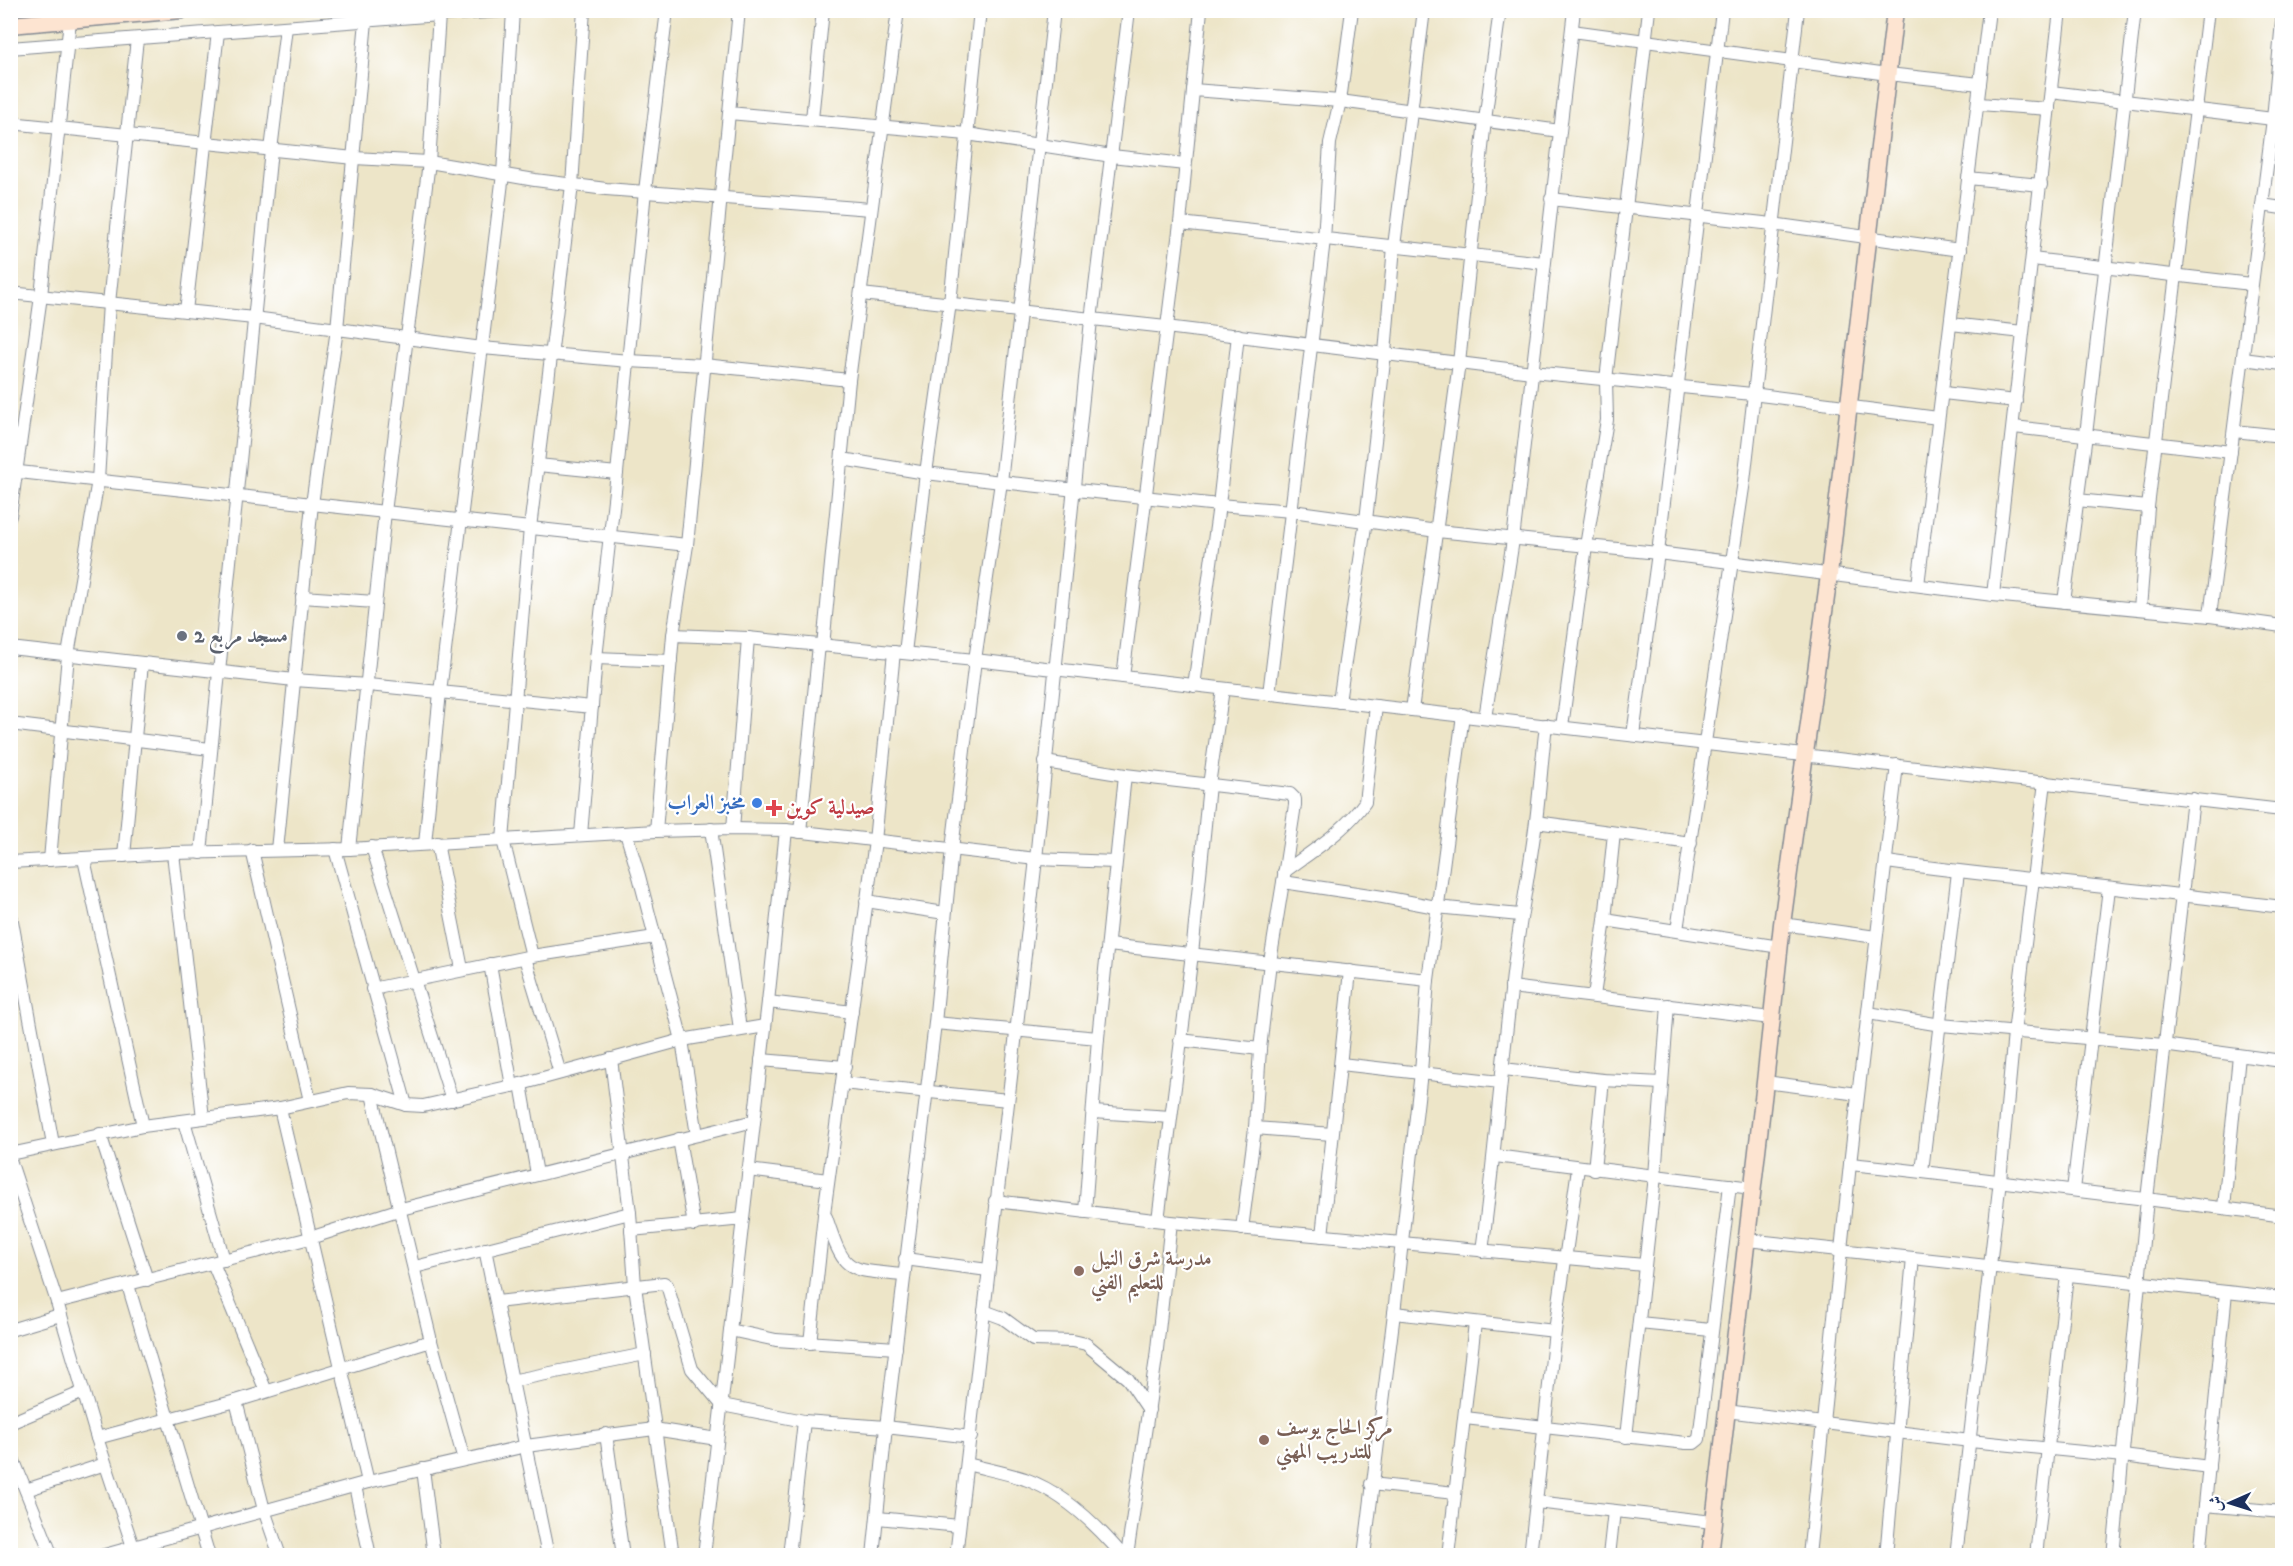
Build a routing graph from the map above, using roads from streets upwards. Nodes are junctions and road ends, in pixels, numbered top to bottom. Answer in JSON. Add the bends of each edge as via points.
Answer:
{"nodes":[{"id":1,"x":182,"y":10,"type":"edge"},
{"id":2,"x":519,"y":10,"type":"edge"},
{"id":3,"x":584,"y":10,"type":"edge"},
{"id":4,"x":667,"y":10,"type":"edge"},
{"id":5,"x":739,"y":10,"type":"edge"},
{"id":6,"x":823,"y":10,"type":"edge"},
{"id":7,"x":898,"y":10,"type":"edge"},
{"id":8,"x":981,"y":10,"type":"edge"},
{"id":9,"x":1054,"y":10,"type":"edge"},
{"id":10,"x":1129,"y":10,"type":"edge"},
{"id":11,"x":1201,"y":10,"type":"edge"},
{"id":12,"x":1352,"y":10,"type":"edge"},
{"id":13,"x":1424,"y":10,"type":"edge"},
{"id":14,"x":1500,"y":10,"type":"edge"},
{"id":15,"x":1575,"y":10,"type":"edge"},
{"id":16,"x":1649,"y":10,"type":"edge"},
{"id":17,"x":1722,"y":10,"type":"edge"},
{"id":18,"x":1798,"y":10,"type":"edge"},
{"id":19,"x":1895,"y":10,"type":"edge"},
{"id":20,"x":1989,"y":10,"type":"edge"},
{"id":21,"x":2060,"y":10,"type":"edge"},
{"id":22,"x":2134,"y":10,"type":"edge"},
{"id":23,"x":2208,"y":10,"type":"edge"},
{"id":24,"x":513,"y":11,"type":"edge"},
{"id":25,"x":397,"y":15,"type":"edge"},
{"id":26,"x":439,"y":15,"type":"junction"},
{"id":27,"x":61,"y":17,"type":"edge"},
{"id":28,"x":366,"y":21,"type":"junction"},
{"id":29,"x":2283,"y":21,"type":"edge"},
{"id":30,"x":10,"y":25,"type":"edge"},
{"id":31,"x":286,"y":27,"type":"junction"},
{"id":32,"x":1572,"y":31,"type":"junction"},
{"id":33,"x":218,"y":32,"type":"junction"},
{"id":34,"x":137,"y":39,"type":"junction"},
{"id":35,"x":1646,"y":41,"type":"junction"},
{"id":36,"x":69,"y":44,"type":"junction"},
{"id":37,"x":10,"y":48,"type":"edge"},
{"id":38,"x":1717,"y":51,"type":"junction"},
{"id":39,"x":1793,"y":61,"type":"junction"},
{"id":40,"x":1888,"y":74,"type":"junction"},
{"id":41,"x":1980,"y":84,"type":"junction"},
{"id":42,"x":1193,"y":90,"type":"junction"},
{"id":43,"x":2051,"y":92,"type":"junction"},
{"id":44,"x":1340,"y":101,"type":"junction"},
{"id":45,"x":2126,"y":102,"type":"junction"},
{"id":46,"x":1979,"y":104,"type":"junction"},
{"id":47,"x":2049,"y":109,"type":"junction"},
{"id":48,"x":1411,"y":110,"type":"junction"},
{"id":49,"x":2195,"y":111,"type":"junction"},
{"id":50,"x":729,"y":113,"type":"junction"},
{"id":51,"x":812,"y":119,"type":"junction"},
{"id":52,"x":2273,"y":119,"type":"junction"},
{"id":53,"x":1485,"y":120,"type":"junction"},
{"id":54,"x":10,"y":123,"type":"edge"},
{"id":55,"x":884,"y":127,"type":"junction"},
{"id":56,"x":59,"y":128,"type":"junction"},
{"id":57,"x":1560,"y":131,"type":"junction"},
{"id":58,"x":967,"y":134,"type":"junction"},
{"id":59,"x":127,"y":135,"type":"junction"},
{"id":60,"x":204,"y":143,"type":"junction"},
{"id":61,"x":1041,"y":145,"type":"junction"},
{"id":62,"x":271,"y":150,"type":"junction"},
{"id":63,"x":1112,"y":156,"type":"junction"},
{"id":64,"x":354,"y":158,"type":"junction"},
{"id":65,"x":429,"y":162,"type":"junction"},
{"id":66,"x":1185,"y":164,"type":"junction"},
{"id":67,"x":503,"y":174,"type":"junction"},
{"id":68,"x":1968,"y":178,"type":"junction"},
{"id":69,"x":572,"y":185,"type":"junction"},
{"id":70,"x":2041,"y":185,"type":"junction"},
{"id":71,"x":645,"y":191,"type":"junction"},
{"id":72,"x":721,"y":199,"type":"junction"},
{"id":73,"x":1551,"y":199,"type":"junction"},
{"id":74,"x":2262,"y":205,"type":"junction"},
{"id":75,"x":1626,"y":208,"type":"junction"},
{"id":76,"x":2283,"y":208,"type":"edge"},
{"id":77,"x":871,"y":209,"type":"junction"},
{"id":78,"x":1699,"y":216,"type":"junction"},
{"id":79,"x":1180,"y":223,"type":"junction"},
{"id":80,"x":1772,"y":224,"type":"junction"},
{"id":81,"x":1869,"y":239,"type":"junction"},
{"id":82,"x":1323,"y":240,"type":"junction"},
{"id":83,"x":1394,"y":246,"type":"junction"},
{"id":84,"x":1959,"y":250,"type":"junction"},
{"id":85,"x":1470,"y":256,"type":"junction"},
{"id":86,"x":2032,"y":259,"type":"junction"},
{"id":87,"x":1544,"y":263,"type":"junction"},
{"id":88,"x":2104,"y":267,"type":"junction"},
{"id":89,"x":2177,"y":276,"type":"junction"},
{"id":90,"x":2251,"y":284,"type":"junction"},
{"id":91,"x":10,"y":293,"type":"edge"},
{"id":92,"x":861,"y":294,"type":"junction"},
{"id":93,"x":41,"y":296,"type":"junction"},
{"id":94,"x":109,"y":303,"type":"junction"},
{"id":95,"x":950,"y":303,"type":"junction"},
{"id":96,"x":186,"y":311,"type":"junction"},
{"id":97,"x":1021,"y":311,"type":"junction"},
{"id":98,"x":254,"y":318,"type":"junction"},
{"id":99,"x":1091,"y":320,"type":"junction"},
{"id":100,"x":1951,"y":324,"type":"junction"},
{"id":101,"x":1166,"y":327,"type":"junction"},
{"id":102,"x":337,"y":329,"type":"junction"},
{"id":103,"x":2023,"y":332,"type":"junction"},
{"id":104,"x":1238,"y":335,"type":"junction"},
{"id":105,"x":407,"y":338,"type":"junction"},
{"id":106,"x":1310,"y":345,"type":"junction"},
{"id":107,"x":482,"y":348,"type":"junction"},
{"id":108,"x":1385,"y":353,"type":"junction"},
{"id":109,"x":552,"y":355,"type":"junction"},
{"id":110,"x":2243,"y":359,"type":"junction"},
{"id":111,"x":629,"y":361,"type":"junction"},
{"id":112,"x":1459,"y":363,"type":"junction"},
{"id":113,"x":2283,"y":363,"type":"edge"},
{"id":114,"x":704,"y":365,"type":"junction"},
{"id":115,"x":1532,"y":372,"type":"junction"},
{"id":116,"x":849,"y":380,"type":"junction"},
{"id":117,"x":1606,"y":380,"type":"junction"},
{"id":118,"x":1678,"y":388,"type":"junction"},
{"id":119,"x":1943,"y":393,"type":"junction"},
{"id":120,"x":1752,"y":394,"type":"junction"},
{"id":121,"x":2016,"y":401,"type":"junction"},
{"id":122,"x":1849,"y":406,"type":"junction"},
{"id":123,"x":1938,"y":418,"type":"junction"},
{"id":124,"x":2014,"y":427,"type":"junction"},
{"id":125,"x":2234,"y":431,"type":"junction"},
{"id":126,"x":2086,"y":435,"type":"junction"},
{"id":127,"x":2283,"y":436,"type":"edge"},
{"id":128,"x":2156,"y":443,"type":"junction"},
{"id":129,"x":2231,"y":452,"type":"junction"},
{"id":130,"x":842,"y":459,"type":"junction"},
{"id":131,"x":538,"y":465,"type":"junction"},
{"id":132,"x":13,"y":471,"type":"edge"},
{"id":133,"x":617,"y":473,"type":"junction"},
{"id":134,"x":926,"y":473,"type":"junction"},
{"id":135,"x":98,"y":480,"type":"junction"},
{"id":136,"x":1002,"y":482,"type":"junction"},
{"id":137,"x":1074,"y":488,"type":"junction"},
{"id":138,"x":237,"y":495,"type":"junction"},
{"id":139,"x":1147,"y":497,"type":"junction"},
{"id":140,"x":2077,"y":500,"type":"junction"},
{"id":141,"x":312,"y":504,"type":"junction"},
{"id":142,"x":1218,"y":506,"type":"junction"},
{"id":143,"x":2148,"y":507,"type":"junction"},
{"id":144,"x":1292,"y":511,"type":"junction"},
{"id":145,"x":385,"y":512,"type":"junction"},
{"id":146,"x":10,"y":516,"type":"edge"},
{"id":147,"x":1366,"y":520,"type":"junction"},
{"id":148,"x":462,"y":522,"type":"junction"},
{"id":149,"x":530,"y":528,"type":"junction"},
{"id":150,"x":1437,"y":531,"type":"junction"},
{"id":151,"x":609,"y":537,"type":"junction"},
{"id":152,"x":1513,"y":540,"type":"junction"},
{"id":153,"x":687,"y":545,"type":"junction"},
{"id":154,"x":1586,"y":546,"type":"junction"},
{"id":155,"x":1658,"y":552,"type":"junction"},
{"id":156,"x":1732,"y":562,"type":"junction"},
{"id":157,"x":1829,"y":575,"type":"junction"},
{"id":158,"x":1918,"y":585,"type":"junction"},
{"id":159,"x":1993,"y":595,"type":"junction"},
{"id":160,"x":302,"y":597,"type":"junction"},
{"id":161,"x":375,"y":602,"type":"junction"},
{"id":162,"x":2064,"y":602,"type":"junction"},
{"id":163,"x":2140,"y":609,"type":"junction"},
{"id":164,"x":2210,"y":616,"type":"junction"},
{"id":165,"x":2283,"y":626,"type":"edge"},
{"id":166,"x":673,"y":635,"type":"junction"},
{"id":167,"x":748,"y":638,"type":"junction"},
{"id":168,"x":821,"y":646,"type":"junction"},
{"id":169,"x":10,"y":648,"type":"edge"},
{"id":170,"x":900,"y":652,"type":"junction"},
{"id":171,"x":68,"y":655,"type":"junction"},
{"id":172,"x":596,"y":658,"type":"junction"},
{"id":173,"x":975,"y":660,"type":"junction"},
{"id":174,"x":671,"y":661,"type":"junction"},
{"id":175,"x":142,"y":663,"type":"junction"},
{"id":176,"x":1054,"y":669,"type":"junction"},
{"id":177,"x":218,"y":671,"type":"junction"},
{"id":178,"x":1123,"y":678,"type":"junction"},
{"id":179,"x":294,"y":680,"type":"junction"},
{"id":180,"x":368,"y":685,"type":"junction"},
{"id":181,"x":1194,"y":686,"type":"junction"},
{"id":182,"x":1223,"y":689,"type":"junction"},
{"id":183,"x":440,"y":692,"type":"junction"},
{"id":184,"x":1269,"y":694,"type":"junction"},
{"id":185,"x":515,"y":699,"type":"junction"},
{"id":186,"x":1339,"y":702,"type":"junction"},
{"id":187,"x":592,"y":706,"type":"junction"},
{"id":188,"x":1376,"y":706,"type":"junction"},
{"id":189,"x":1412,"y":710,"type":"junction"},
{"id":190,"x":1463,"y":715,"type":"junction"},
{"id":191,"x":1485,"y":718,"type":"junction"},
{"id":192,"x":10,"y":724,"type":"edge"},
{"id":193,"x":1546,"y":725,"type":"junction"},
{"id":194,"x":1562,"y":727,"type":"junction"},
{"id":195,"x":61,"y":729,"type":"junction"},
{"id":196,"x":1633,"y":735,"type":"junction"},
{"id":197,"x":136,"y":739,"type":"junction"},
{"id":198,"x":1706,"y":743,"type":"junction"},
{"id":199,"x":210,"y":749,"type":"junction"},
{"id":200,"x":1804,"y":757,"type":"junction"},
{"id":201,"x":1045,"y":762,"type":"junction"},
{"id":202,"x":1897,"y":765,"type":"junction"},
{"id":203,"x":1125,"y":775,"type":"junction"},
{"id":204,"x":2045,"y":782,"type":"junction"},
{"id":205,"x":1209,"y":785,"type":"junction"},
{"id":206,"x":2193,"y":799,"type":"junction"},
{"id":207,"x":2283,"y":810,"type":"edge"},
{"id":208,"x":1536,"y":822,"type":"junction"},
{"id":209,"x":711,"y":829,"type":"junction"},
{"id":210,"x":733,"y":829,"type":"junction"},
{"id":211,"x":786,"y":830,"type":"junction"},
{"id":212,"x":656,"y":831,"type":"junction"},
{"id":213,"x":800,"y":832,"type":"junction"},
{"id":214,"x":626,"y":833,"type":"junction"},
{"id":215,"x":1614,"y":833,"type":"junction"},
{"id":216,"x":581,"y":835,"type":"junction"},
{"id":217,"x":503,"y":840,"type":"junction"},
{"id":218,"x":875,"y":841,"type":"junction"},
{"id":219,"x":431,"y":843,"type":"junction"},
{"id":220,"x":1691,"y":843,"type":"junction"},
{"id":221,"x":372,"y":847,"type":"junction"},
{"id":222,"x":334,"y":849,"type":"junction"},
{"id":223,"x":349,"y":849,"type":"junction"},
{"id":224,"x":952,"y":849,"type":"junction"},
{"id":225,"x":252,"y":850,"type":"junction"},
{"id":226,"x":278,"y":850,"type":"junction"},
{"id":227,"x":173,"y":853,"type":"junction"},
{"id":228,"x":201,"y":853,"type":"junction"},
{"id":229,"x":124,"y":856,"type":"junction"},
{"id":230,"x":84,"y":859,"type":"junction"},
{"id":231,"x":1036,"y":859,"type":"junction"},
{"id":232,"x":50,"y":860,"type":"junction"},
{"id":233,"x":10,"y":862,"type":"edge"},
{"id":234,"x":1115,"y":862,"type":"junction"},
{"id":235,"x":1887,"y":862,"type":"junction"},
{"id":236,"x":1958,"y":872,"type":"junction"},
{"id":237,"x":1284,"y":877,"type":"junction"},
{"id":238,"x":2033,"y":879,"type":"junction"},
{"id":239,"x":2109,"y":888,"type":"junction"},
{"id":240,"x":2183,"y":894,"type":"junction"},
{"id":241,"x":866,"y":901,"type":"junction"},
{"id":242,"x":1436,"y":907,"type":"junction"},
{"id":243,"x":2283,"y":907,"type":"edge"},
{"id":244,"x":10,"y":910,"type":"edge"},
{"id":245,"x":945,"y":913,"type":"junction"},
{"id":246,"x":1520,"y":915,"type":"junction"},
{"id":247,"x":1605,"y":920,"type":"junction"},
{"id":248,"x":1782,"y":924,"type":"junction"},
{"id":249,"x":1677,"y":930,"type":"junction"},
{"id":250,"x":655,"y":937,"type":"junction"},
{"id":251,"x":1876,"y":937,"type":"junction"},
{"id":252,"x":1108,"y":945,"type":"junction"},
{"id":253,"x":1780,"y":947,"type":"junction"},
{"id":254,"x":1192,"y":954,"type":"junction"},
{"id":255,"x":528,"y":957,"type":"junction"},
{"id":256,"x":1270,"y":962,"type":"junction"},
{"id":257,"x":490,"y":964,"type":"junction"},
{"id":258,"x":462,"y":969,"type":"junction"},
{"id":259,"x":1350,"y":971,"type":"junction"},
{"id":260,"x":414,"y":979,"type":"junction"},
{"id":261,"x":1428,"y":980,"type":"junction"},
{"id":262,"x":1511,"y":987,"type":"junction"},
{"id":263,"x":372,"y":989,"type":"junction"},
{"id":264,"x":1594,"y":996,"type":"junction"},
{"id":265,"x":768,"y":1002,"type":"junction"},
{"id":266,"x":1668,"y":1005,"type":"junction"},
{"id":267,"x":852,"y":1012,"type":"junction"},
{"id":268,"x":1868,"y":1013,"type":"junction"},
{"id":269,"x":1772,"y":1018,"type":"junction"},
{"id":270,"x":934,"y":1023,"type":"junction"},
{"id":271,"x":1941,"y":1025,"type":"junction"},
{"id":272,"x":765,"y":1026,"type":"junction"},
{"id":273,"x":740,"y":1029,"type":"junction"},
{"id":274,"x":1016,"y":1031,"type":"junction"},
{"id":275,"x":2014,"y":1033,"type":"junction"},
{"id":276,"x":1098,"y":1038,"type":"junction"},
{"id":277,"x":2091,"y":1039,"type":"junction"},
{"id":278,"x":682,"y":1040,"type":"junction"},
{"id":279,"x":1180,"y":1040,"type":"junction"},
{"id":280,"x":2163,"y":1045,"type":"junction"},
{"id":281,"x":1260,"y":1049,"type":"junction"},
{"id":282,"x":2239,"y":1056,"type":"junction"},
{"id":283,"x":611,"y":1059,"type":"junction"},
{"id":284,"x":761,"y":1060,"type":"junction"},
{"id":285,"x":2283,"y":1061,"type":"edge"},
{"id":286,"x":1341,"y":1064,"type":"junction"},
{"id":287,"x":844,"y":1066,"type":"junction"},
{"id":288,"x":1503,"y":1068,"type":"junction"},
{"id":289,"x":1421,"y":1072,"type":"junction"},
{"id":290,"x":561,"y":1073,"type":"junction"},
{"id":291,"x":1603,"y":1080,"type":"junction"},
{"id":292,"x":1500,"y":1082,"type":"junction"},
{"id":293,"x":1765,"y":1082,"type":"junction"},
{"id":294,"x":842,"y":1083,"type":"junction"},
{"id":295,"x":1661,"y":1083,"type":"junction"},
{"id":296,"x":517,"y":1084,"type":"junction"},
{"id":297,"x":925,"y":1093,"type":"junction"},
{"id":298,"x":372,"y":1094,"type":"junction"},
{"id":299,"x":1858,"y":1094,"type":"junction"},
{"id":300,"x":452,"y":1100,"type":"junction"},
{"id":301,"x":1008,"y":1100,"type":"junction"},
{"id":302,"x":310,"y":1101,"type":"junction"},
{"id":303,"x":406,"y":1106,"type":"junction"},
{"id":304,"x":280,"y":1107,"type":"junction"},
{"id":305,"x":1093,"y":1112,"type":"junction"},
{"id":306,"x":1171,"y":1117,"type":"junction"},
{"id":307,"x":203,"y":1118,"type":"junction"},
{"id":308,"x":184,"y":1121,"type":"junction"},
{"id":309,"x":754,"y":1121,"type":"junction"},
{"id":310,"x":143,"y":1126,"type":"junction"},
{"id":311,"x":1255,"y":1128,"type":"junction"},
{"id":312,"x":100,"y":1134,"type":"junction"},
{"id":313,"x":1332,"y":1134,"type":"junction"},
{"id":314,"x":697,"y":1135,"type":"junction"},
{"id":315,"x":679,"y":1139,"type":"junction"},
{"id":316,"x":53,"y":1144,"type":"junction"},
{"id":317,"x":10,"y":1154,"type":"edge"},
{"id":318,"x":623,"y":1154,"type":"junction"},
{"id":319,"x":1495,"y":1156,"type":"junction"},
{"id":320,"x":10,"y":1160,"type":"edge"},
{"id":321,"x":1850,"y":1164,"type":"junction"},
{"id":322,"x":1578,"y":1168,"type":"junction"},
{"id":323,"x":748,"y":1170,"type":"junction"},
{"id":324,"x":1594,"y":1170,"type":"junction"},
{"id":325,"x":1922,"y":1171,"type":"junction"},
{"id":326,"x":537,"y":1174,"type":"junction"},
{"id":327,"x":1655,"y":1176,"type":"junction"},
{"id":328,"x":828,"y":1180,"type":"junction"},
{"id":329,"x":2000,"y":1180,"type":"junction"},
{"id":330,"x":1730,"y":1185,"type":"junction"},
{"id":331,"x":1752,"y":1188,"type":"junction"},
{"id":332,"x":2073,"y":1190,"type":"junction"},
{"id":333,"x":2147,"y":1199,"type":"junction"},
{"id":334,"x":995,"y":1201,"type":"junction"},
{"id":335,"x":2223,"y":1207,"type":"junction"},
{"id":336,"x":401,"y":1209,"type":"junction"},
{"id":337,"x":824,"y":1212,"type":"junction"},
{"id":338,"x":1085,"y":1212,"type":"junction"},
{"id":339,"x":630,"y":1213,"type":"junction"},
{"id":340,"x":2283,"y":1216,"type":"edge"},
{"id":341,"x":743,"y":1219,"type":"junction"},
{"id":342,"x":1158,"y":1220,"type":"junction"},
{"id":343,"x":1171,"y":1222,"type":"junction"},
{"id":344,"x":694,"y":1225,"type":"junction"},
{"id":345,"x":1242,"y":1229,"type":"junction"},
{"id":346,"x":631,"y":1230,"type":"junction"},
{"id":347,"x":1322,"y":1236,"type":"junction"},
{"id":348,"x":310,"y":1238,"type":"junction"},
{"id":349,"x":1747,"y":1240,"type":"junction"},
{"id":350,"x":1402,"y":1243,"type":"junction"},
{"id":351,"x":485,"y":1249,"type":"junction"},
{"id":352,"x":1841,"y":1250,"type":"junction"},
{"id":353,"x":1482,"y":1251,"type":"junction"},
{"id":354,"x":1913,"y":1258,"type":"junction"},
{"id":355,"x":905,"y":1259,"type":"junction"},
{"id":356,"x":1565,"y":1259,"type":"junction"},
{"id":357,"x":219,"y":1261,"type":"junction"},
{"id":358,"x":1644,"y":1265,"type":"junction"},
{"id":359,"x":1989,"y":1266,"type":"junction"},
{"id":360,"x":415,"y":1267,"type":"junction"},
{"id":361,"x":988,"y":1270,"type":"junction"},
{"id":362,"x":903,"y":1275,"type":"junction"},
{"id":363,"x":2067,"y":1275,"type":"junction"},
{"id":364,"x":147,"y":1280,"type":"junction"},
{"id":365,"x":2141,"y":1282,"type":"junction"},
{"id":366,"x":128,"y":1285,"type":"junction"},
{"id":367,"x":635,"y":1286,"type":"junction"},
{"id":368,"x":2226,"y":1292,"type":"junction"},
{"id":369,"x":2283,"y":1298,"type":"edge"},
{"id":370,"x":497,"y":1302,"type":"junction"},
{"id":371,"x":58,"y":1308,"type":"junction"},
{"id":372,"x":984,"y":1311,"type":"junction"},
{"id":373,"x":1394,"y":1313,"type":"junction"},
{"id":374,"x":1475,"y":1323,"type":"junction"},
{"id":375,"x":1639,"y":1323,"type":"junction"},
{"id":376,"x":10,"y":1330,"type":"edge"},
{"id":377,"x":730,"y":1330,"type":"junction"},
{"id":378,"x":1711,"y":1330,"type":"junction"},
{"id":379,"x":1555,"y":1331,"type":"junction"},
{"id":380,"x":431,"y":1341,"type":"junction"},
{"id":381,"x":810,"y":1343,"type":"junction"},
{"id":382,"x":896,"y":1348,"type":"junction"},
{"id":383,"x":645,"y":1353,"type":"junction"},
{"id":384,"x":343,"y":1368,"type":"junction"},
{"id":385,"x":511,"y":1381,"type":"junction"},
{"id":386,"x":266,"y":1391,"type":"junction"},
{"id":387,"x":83,"y":1392,"type":"junction"},
{"id":388,"x":236,"y":1401,"type":"junction"},
{"id":389,"x":722,"y":1405,"type":"junction"},
{"id":390,"x":1149,"y":1410,"type":"junction"},
{"id":391,"x":1726,"y":1411,"type":"junction"},
{"id":392,"x":1465,"y":1418,"type":"junction"},
{"id":393,"x":167,"y":1419,"type":"junction"},
{"id":394,"x":804,"y":1421,"type":"junction"},
{"id":395,"x":10,"y":1423,"type":"edge"},
{"id":396,"x":1824,"y":1423,"type":"junction"},
{"id":397,"x":886,"y":1427,"type":"junction"},
{"id":398,"x":1544,"y":1428,"type":"junction"},
{"id":399,"x":654,"y":1429,"type":"junction"},
{"id":400,"x":1897,"y":1431,"type":"junction"},
{"id":401,"x":606,"y":1434,"type":"junction"},
{"id":402,"x":971,"y":1437,"type":"junction"},
{"id":403,"x":1626,"y":1437,"type":"junction"},
{"id":404,"x":97,"y":1438,"type":"junction"},
{"id":405,"x":717,"y":1439,"type":"junction"},
{"id":406,"x":1970,"y":1441,"type":"junction"},
{"id":407,"x":526,"y":1446,"type":"junction"},
{"id":408,"x":2047,"y":1449,"type":"junction"},
{"id":409,"x":10,"y":1451,"type":"edge"},
{"id":410,"x":2123,"y":1456,"type":"junction"},
{"id":411,"x":464,"y":1460,"type":"junction"},
{"id":412,"x":105,"y":1464,"type":"junction"},
{"id":413,"x":967,"y":1464,"type":"junction"},
{"id":414,"x":2210,"y":1467,"type":"junction"},
{"id":415,"x":423,"y":1468,"type":"junction"},
{"id":416,"x":368,"y":1482,"type":"junction"},
{"id":417,"x":1371,"y":1484,"type":"junction"},
{"id":418,"x":355,"y":1486,"type":"junction"},
{"id":419,"x":26,"y":1490,"type":"junction"},
{"id":420,"x":1455,"y":1492,"type":"junction"},
{"id":421,"x":1536,"y":1502,"type":"junction"},
{"id":422,"x":2205,"y":1505,"type":"junction"},
{"id":423,"x":264,"y":1509,"type":"junction"},
{"id":424,"x":1614,"y":1511,"type":"junction"},
{"id":425,"x":2283,"y":1512,"type":"edge"},
{"id":426,"x":878,"y":1518,"type":"junction"},
{"id":427,"x":1713,"y":1522,"type":"junction"},
{"id":428,"x":959,"y":1526,"type":"junction"},
{"id":429,"x":201,"y":1527,"type":"junction"},
{"id":430,"x":134,"y":1551,"type":"edge"},
{"id":431,"x":1711,"y":1555,"type":"edge"},
{"id":432,"x":52,"y":1556,"type":"edge"},
{"id":433,"x":100,"y":1556,"type":"edge"},
{"id":434,"x":209,"y":1556,"type":"edge"},
{"id":435,"x":280,"y":1556,"type":"edge"},
{"id":436,"x":370,"y":1556,"type":"edge"},
{"id":437,"x":434,"y":1556,"type":"edge"},
{"id":438,"x":548,"y":1556,"type":"edge"},
{"id":439,"x":623,"y":1556,"type":"edge"},
{"id":440,"x":673,"y":1556,"type":"edge"},
{"id":441,"x":704,"y":1556,"type":"edge"},
{"id":442,"x":789,"y":1556,"type":"edge"},
{"id":443,"x":873,"y":1556,"type":"edge"},
{"id":444,"x":956,"y":1556,"type":"edge"},
{"id":445,"x":1125,"y":1556,"type":"edge"},
{"id":446,"x":1364,"y":1556,"type":"edge"},
{"id":447,"x":1448,"y":1556,"type":"edge"},
{"id":448,"x":1530,"y":1556,"type":"edge"},
{"id":449,"x":1609,"y":1556,"type":"edge"},
{"id":450,"x":1809,"y":1556,"type":"edge"},
{"id":451,"x":1886,"y":1556,"type":"edge"},
{"id":452,"x":1956,"y":1556,"type":"edge"},
{"id":453,"x":2036,"y":1556,"type":"edge"},
{"id":454,"x":2113,"y":1556,"type":"edge"},
{"id":455,"x":2200,"y":1556,"type":"edge"}],
"edges":[{"from":1,"to":27,"type":"street"},
{"from":2,"to":24,"type":"street"},
{"from":3,"to":69,"type":"street"},
{"from":4,"to":71,"type":"street"},
{"from":5,"to":50,"type":"street"},
{"from":6,"to":51,"type":"street"},
{"from":7,"to":55,"type":"street"},
{"from":8,"to":58,"type":"street"},
{"from":9,"to":61,"type":"street"},
{"from":10,"to":63,"type":"street"},
{"from":11,"to":42,"type":"street"},
{"from":12,"to":44,"type":"street"},
{"from":13,"to":48,"type":"street"},
{"from":14,"to":53,"type":"street"},
{"from":15,"to":32,"type":"street"},
{"from":16,"to":35,"type":"street"},
{"from":17,"to":38,"type":"street"},
{"from":18,"to":39,"type":"street"},
{"from":19,"to":40,"type":"street"},
{"from":20,"to":41,"type":"street"},
{"from":21,"to":43,"type":"street"},
{"from":22,"to":45,"type":"street"},
{"from":23,"to":49,"type":"street"},
{"from":24,"to":26,"type":"street"},
{"from":24,"to":67,"type":"street"},
{"from":25,"to":26,"type":"street"},
{"from":25,"to":28,"type":"street"},
{"from":26,"to":65,"type":"street"},
{"from":27,"to":30,"type":"street"},
{"from":27,"to":36,"type":"street"},
{"from":28,"to":31,"type":"street"},
{"from":28,"to":64,"type":"street"},
{"from":29,"to":52,"type":"street"},
{"from":31,"to":33,"type":"street"},
{"from":31,"to":62,"type":"street"},
{"from":32,"to":35,"type":"street"},
{"from":32,"to":57,"type":"street"},
{"from":33,"to":34,"type":"street"},
{"from":33,"to":60,"type":"street"},
{"from":34,"to":36,"type":"street"},
{"from":34,"to":59,"type":"street"},
{"from":35,"to":38,"type":"street"},
{"from":35,"to":75,"type":"street"},
{"from":36,"to":37,"type":"street"},
{"from":36,"to":56,"type":"street"},
{"from":38,"to":39,"type":"street"},
{"from":38,"to":78,"type":"street"},
{"from":39,"to":40,"type":"street"},
{"from":39,"to":80,"type":"street"},
{"from":40,"to":41,"type":"street"},
{"from":40,"to":81,"type":"street"},
{"from":41,"to":46,"type":"street"},
{"from":42,"to":44,"type":"street"},
{"from":42,"to":66,"type":"street"},
{"from":43,"to":45,"type":"street"},
{"from":43,"to":47,"type":"street"},
{"from":44,"to":48,"type":"street"},
{"from":44,"to":82,"type":"street","via":[[1330,143]]},
{"from":45,"to":49,"type":"street"},
{"from":45,"to":88,"type":"street"},
{"from":46,"to":47,"type":"street"},
{"from":46,"to":68,"type":"street"},
{"from":47,"to":70,"type":"street"},
{"from":48,"to":53,"type":"street"},
{"from":48,"to":83,"type":"street"},
{"from":49,"to":52,"type":"street"},
{"from":49,"to":89,"type":"street"},
{"from":50,"to":51,"type":"street"},
{"from":50,"to":72,"type":"street"},
{"from":51,"to":55,"type":"street"},
{"from":52,"to":74,"type":"street"},
{"from":53,"to":57,"type":"street"},
{"from":53,"to":85,"type":"street"},
{"from":54,"to":56,"type":"street"},
{"from":55,"to":58,"type":"street"},
{"from":55,"to":77,"type":"street"},
{"from":56,"to":59,"type":"street"},
{"from":56,"to":93,"type":"street"},
{"from":57,"to":73,"type":"street"},
{"from":58,"to":61,"type":"street"},
{"from":58,"to":95,"type":"street"},
{"from":59,"to":60,"type":"street"},
{"from":59,"to":94,"type":"street"},
{"from":60,"to":62,"type":"street"},
{"from":60,"to":96,"type":"street"},
{"from":61,"to":63,"type":"street"},
{"from":61,"to":97,"type":"street"},
{"from":62,"to":64,"type":"street"},
{"from":62,"to":98,"type":"street"},
{"from":63,"to":66,"type":"street"},
{"from":63,"to":99,"type":"street"},
{"from":64,"to":65,"type":"street"},
{"from":64,"to":102,"type":"street"},
{"from":65,"to":67,"type":"street"},
{"from":65,"to":105,"type":"street"},
{"from":66,"to":79,"type":"street"},
{"from":67,"to":69,"type":"street"},
{"from":67,"to":107,"type":"street"},
{"from":68,"to":70,"type":"street"},
{"from":68,"to":84,"type":"street"},
{"from":69,"to":71,"type":"street"},
{"from":69,"to":109,"type":"street"},
{"from":70,"to":86,"type":"street"},
{"from":71,"to":72,"type":"street"},
{"from":71,"to":111,"type":"street"},
{"from":72,"to":77,"type":"street"},
{"from":72,"to":114,"type":"street"},
{"from":73,"to":75,"type":"street"},
{"from":73,"to":87,"type":"street"},
{"from":74,"to":76,"type":"street"},
{"from":74,"to":90,"type":"street"},
{"from":75,"to":78,"type":"street"},
{"from":75,"to":117,"type":"street"},
{"from":77,"to":92,"type":"street"},
{"from":78,"to":80,"type":"street"},
{"from":78,"to":118,"type":"street"},
{"from":79,"to":82,"type":"street"},
{"from":79,"to":101,"type":"street"},
{"from":80,"to":81,"type":"street"},
{"from":80,"to":120,"type":"street"},
{"from":81,"to":84,"type":"street"},
{"from":81,"to":122,"type":"street"},
{"from":82,"to":83,"type":"street"},
{"from":82,"to":106,"type":"street"},
{"from":83,"to":85,"type":"street"},
{"from":83,"to":108,"type":"street"},
{"from":84,"to":100,"type":"street"},
{"from":85,"to":87,"type":"street"},
{"from":85,"to":112,"type":"street"},
{"from":86,"to":88,"type":"street"},
{"from":86,"to":103,"type":"street"},
{"from":87,"to":115,"type":"street"},
{"from":88,"to":89,"type":"street"},
{"from":88,"to":126,"type":"street"},
{"from":89,"to":90,"type":"street"},
{"from":89,"to":128,"type":"street"},
{"from":90,"to":110,"type":"street"},
{"from":91,"to":93,"type":"street"},
{"from":92,"to":95,"type":"street"},
{"from":92,"to":116,"type":"street"},
{"from":93,"to":94,"type":"street"},
{"from":93,"to":132,"type":"street"},
{"from":94,"to":96,"type":"street"},
{"from":94,"to":135,"type":"street"},
{"from":95,"to":97,"type":"street"},
{"from":95,"to":134,"type":"street"},
{"from":96,"to":98,"type":"street"},
{"from":97,"to":99,"type":"street"},
{"from":97,"to":136,"type":"street"},
{"from":98,"to":102,"type":"street"},
{"from":98,"to":138,"type":"street"},
{"from":99,"to":101,"type":"street"},
{"from":99,"to":137,"type":"street"},
{"from":100,"to":103,"type":"street"},
{"from":100,"to":119,"type":"street"},
{"from":101,"to":104,"type":"street"},
{"from":101,"to":139,"type":"street"},
{"from":102,"to":105,"type":"street"},
{"from":102,"to":141,"type":"street"},
{"from":103,"to":121,"type":"street"},
{"from":104,"to":106,"type":"street"},
{"from":104,"to":142,"type":"street"},
{"from":105,"to":107,"type":"street"},
{"from":105,"to":145,"type":"street"},
{"from":106,"to":108,"type":"street"},
{"from":106,"to":144,"type":"street"},
{"from":107,"to":109,"type":"street"},
{"from":107,"to":148,"type":"street"},
{"from":108,"to":112,"type":"street"},
{"from":108,"to":147,"type":"street"},
{"from":109,"to":111,"type":"street"},
{"from":109,"to":131,"type":"street"},
{"from":110,"to":113,"type":"street"},
{"from":110,"to":125,"type":"street"},
{"from":111,"to":114,"type":"street"},
{"from":111,"to":133,"type":"street"},
{"from":112,"to":115,"type":"street"},
{"from":112,"to":150,"type":"street"},
{"from":114,"to":116,"type":"street"},
{"from":114,"to":153,"type":"street"},
{"from":115,"to":117,"type":"street"},
{"from":115,"to":152,"type":"street"},
{"from":116,"to":130,"type":"street"},
{"from":117,"to":118,"type":"street"},
{"from":117,"to":154,"type":"street","via":[[1607,420]]},
{"from":118,"to":120,"type":"street"},
{"from":118,"to":155,"type":"street"},
{"from":119,"to":121,"type":"street"},
{"from":119,"to":123,"type":"street"},
{"from":120,"to":122,"type":"street"},
{"from":120,"to":156,"type":"street"},
{"from":121,"to":124,"type":"street"},
{"from":122,"to":123,"type":"street"},
{"from":122,"to":157,"type":"street"},
{"from":123,"to":158,"type":"street"},
{"from":124,"to":126,"type":"street"},
{"from":124,"to":159,"type":"street"},
{"from":125,"to":127,"type":"street"},
{"from":125,"to":129,"type":"street"},
{"from":126,"to":128,"type":"street"},
{"from":126,"to":140,"type":"street"},
{"from":128,"to":129,"type":"street"},
{"from":128,"to":143,"type":"street"},
{"from":129,"to":164,"type":"street"},
{"from":130,"to":134,"type":"street"},
{"from":130,"to":168,"type":"street"},
{"from":131,"to":133,"type":"street"},
{"from":131,"to":149,"type":"street"},
{"from":132,"to":135,"type":"street"},
{"from":132,"to":146,"type":"street"},
{"from":133,"to":151,"type":"street"},
{"from":134,"to":136,"type":"street"},
{"from":134,"to":170,"type":"street"},
{"from":135,"to":138,"type":"street"},
{"from":135,"to":171,"type":"street"},
{"from":136,"to":137,"type":"street"},
{"from":136,"to":173,"type":"street"},
{"from":137,"to":139,"type":"street"},
{"from":137,"to":176,"type":"street"},
{"from":138,"to":141,"type":"street"},
{"from":138,"to":177,"type":"street"},
{"from":139,"to":142,"type":"street"},
{"from":139,"to":178,"type":"street"},
{"from":140,"to":143,"type":"street"},
{"from":140,"to":162,"type":"street"},
{"from":141,"to":145,"type":"street"},
{"from":141,"to":160,"type":"street"},
{"from":142,"to":144,"type":"street"},
{"from":142,"to":181,"type":"street"},
{"from":143,"to":163,"type":"street"},
{"from":144,"to":147,"type":"street"},
{"from":144,"to":184,"type":"street"},
{"from":145,"to":148,"type":"street"},
{"from":145,"to":161,"type":"street"},
{"from":147,"to":150,"type":"street"},
{"from":147,"to":186,"type":"street"},
{"from":148,"to":149,"type":"street"},
{"from":148,"to":183,"type":"street"},
{"from":149,"to":151,"type":"street"},
{"from":149,"to":185,"type":"street"},
{"from":150,"to":152,"type":"street"},
{"from":150,"to":189,"type":"street"},
{"from":151,"to":153,"type":"street"},
{"from":151,"to":172,"type":"street"},
{"from":152,"to":154,"type":"street"},
{"from":152,"to":191,"type":"street"},
{"from":153,"to":166,"type":"street"},
{"from":154,"to":155,"type":"street"},
{"from":154,"to":194,"type":"street"},
{"from":155,"to":156,"type":"street"},
{"from":155,"to":196,"type":"street"},
{"from":156,"to":157,"type":"street"},
{"from":156,"to":198,"type":"street"},
{"from":157,"to":158,"type":"street"},
{"from":157,"to":200,"type":"street"},
{"from":158,"to":159,"type":"street"},
{"from":159,"to":162,"type":"street"},
{"from":160,"to":161,"type":"street"},
{"from":160,"to":179,"type":"street"},
{"from":161,"to":180,"type":"street"},
{"from":162,"to":163,"type":"street"},
{"from":163,"to":164,"type":"street"},
{"from":164,"to":165,"type":"street"},
{"from":166,"to":167,"type":"street"},
{"from":166,"to":174,"type":"street"},
{"from":167,"to":168,"type":"street"},
{"from":167,"to":210,"type":"street"},
{"from":168,"to":170,"type":"street"},
{"from":168,"to":213,"type":"street"},
{"from":169,"to":171,"type":"street"},
{"from":170,"to":173,"type":"street"},
{"from":170,"to":218,"type":"street"},
{"from":171,"to":175,"type":"street"},
{"from":171,"to":195,"type":"street"},
{"from":172,"to":174,"type":"street"},
{"from":172,"to":187,"type":"street"},
{"from":173,"to":176,"type":"street"},
{"from":173,"to":224,"type":"street"},
{"from":174,"to":212,"type":"street"},
{"from":175,"to":177,"type":"street"},
{"from":175,"to":197,"type":"street"},
{"from":176,"to":178,"type":"street"},
{"from":176,"to":201,"type":"street"},
{"from":177,"to":179,"type":"street"},
{"from":177,"to":199,"type":"street"},
{"from":178,"to":181,"type":"street"},
{"from":179,"to":180,"type":"street"},
{"from":179,"to":226,"type":"street"},
{"from":180,"to":183,"type":"street"},
{"from":180,"to":223,"type":"street"},
{"from":181,"to":182,"type":"street"},
{"from":182,"to":184,"type":"street"},
{"from":182,"to":205,"type":"street"},
{"from":183,"to":185,"type":"street"},
{"from":183,"to":219,"type":"street"},
{"from":184,"to":186,"type":"street"},
{"from":185,"to":187,"type":"street"},
{"from":185,"to":217,"type":"street"},
{"from":186,"to":188,"type":"street"},
{"from":187,"to":216,"type":"street"},
{"from":188,"to":189,"type":"street"},
{"from":188,"to":237,"type":"street","via":[[1365,802],[1356,815]]},
{"from":189,"to":190,"type":"street"},
{"from":190,"to":191,"type":"street"},
{"from":190,"to":242,"type":"street"},
{"from":191,"to":193,"type":"street"},
{"from":192,"to":195,"type":"street"},
{"from":193,"to":194,"type":"street"},
{"from":193,"to":208,"type":"street"},
{"from":194,"to":196,"type":"street"},
{"from":195,"to":197,"type":"street"},
{"from":195,"to":232,"type":"street"},
{"from":196,"to":198,"type":"street"},
{"from":197,"to":199,"type":"street"},
{"from":197,"to":229,"type":"street"},
{"from":198,"to":200,"type":"street"},
{"from":198,"to":220,"type":"street"},
{"from":199,"to":228,"type":"street"},
{"from":200,"to":202,"type":"street"},
{"from":200,"to":248,"type":"street"},
{"from":201,"to":203,"type":"street"},
{"from":201,"to":231,"type":"street"},
{"from":202,"to":204,"type":"street"},
{"from":202,"to":235,"type":"street"},
{"from":203,"to":205,"type":"street"},
{"from":203,"to":234,"type":"street"},
{"from":204,"to":206,"type":"street"},
{"from":204,"to":238,"type":"street"},
{"from":205,"to":237,"type":"street","via":[[1290,794],[1295,799]]},
{"from":205,"to":254,"type":"street"},
{"from":206,"to":207,"type":"street"},
{"from":206,"to":240,"type":"street"},
{"from":208,"to":215,"type":"street"},
{"from":208,"to":246,"type":"street"},
{"from":209,"to":210,"type":"street"},
{"from":209,"to":212,"type":"street"},
{"from":209,"to":273,"type":"street"},
{"from":210,"to":211,"type":"street"},
{"from":211,"to":213,"type":"street"},
{"from":211,"to":265,"type":"street"},
{"from":212,"to":214,"type":"street"},
{"from":213,"to":218,"type":"street"},
{"from":214,"to":216,"type":"street"},
{"from":214,"to":250,"type":"street"},
{"from":215,"to":220,"type":"street"},
{"from":215,"to":247,"type":"street"},
{"from":216,"to":217,"type":"street"},
{"from":217,"to":219,"type":"street"},
{"from":217,"to":255,"type":"street"},
{"from":218,"to":224,"type":"street"},
{"from":218,"to":241,"type":"street"},
{"from":219,"to":221,"type":"street"},
{"from":219,"to":258,"type":"street"},
{"from":220,"to":249,"type":"street"},
{"from":221,"to":223,"type":"street"},
{"from":221,"to":260,"type":"street"},
{"from":222,"to":223,"type":"street"},
{"from":222,"to":226,"type":"street"},
{"from":222,"to":263,"type":"street"},
{"from":224,"to":231,"type":"street"},
{"from":224,"to":245,"type":"street"},
{"from":225,"to":226,"type":"street"},
{"from":225,"to":228,"type":"street"},
{"from":225,"to":302,"type":"street"},
{"from":227,"to":228,"type":"street"},
{"from":227,"to":229,"type":"street"},
{"from":227,"to":307,"type":"street"},
{"from":229,"to":230,"type":"street"},
{"from":230,"to":232,"type":"street"},
{"from":230,"to":310,"type":"street"},
{"from":231,"to":234,"type":"street"},
{"from":231,"to":274,"type":"street"},
{"from":232,"to":233,"type":"street"},
{"from":234,"to":252,"type":"street"},
{"from":235,"to":236,"type":"street"},
{"from":235,"to":251,"type":"street"},
{"from":236,"to":238,"type":"street"},
{"from":236,"to":271,"type":"street"},
{"from":237,"to":242,"type":"street"},
{"from":237,"to":256,"type":"street"},
{"from":238,"to":239,"type":"street"},
{"from":238,"to":275,"type":"street"},
{"from":239,"to":240,"type":"street"},
{"from":239,"to":277,"type":"street"},
{"from":240,"to":243,"type":"street"},
{"from":240,"to":280,"type":"street"},
{"from":241,"to":245,"type":"street"},
{"from":241,"to":267,"type":"street"},
{"from":242,"to":246,"type":"street"},
{"from":242,"to":261,"type":"street"},
{"from":244,"to":316,"type":"street"},
{"from":245,"to":270,"type":"street"},
{"from":246,"to":262,"type":"street"},
{"from":247,"to":249,"type":"street"},
{"from":247,"to":264,"type":"street"},
{"from":248,"to":251,"type":"street"},
{"from":248,"to":253,"type":"street"},
{"from":249,"to":253,"type":"street"},
{"from":250,"to":255,"type":"street"},
{"from":250,"to":278,"type":"street"},
{"from":251,"to":268,"type":"street"},
{"from":252,"to":254,"type":"street"},
{"from":252,"to":276,"type":"street"},
{"from":253,"to":269,"type":"street"},
{"from":254,"to":256,"type":"street"},
{"from":254,"to":279,"type":"street"},
{"from":255,"to":257,"type":"street"},
{"from":255,"to":290,"type":"street"},
{"from":256,"to":259,"type":"street"},
{"from":256,"to":281,"type":"street"},
{"from":257,"to":258,"type":"street"},
{"from":257,"to":296,"type":"street"},
{"from":258,"to":260,"type":"street"},
{"from":259,"to":261,"type":"street"},
{"from":259,"to":286,"type":"street"},
{"from":260,"to":263,"type":"street"},
{"from":260,"to":300,"type":"street"},
{"from":261,"to":289,"type":"street"},
{"from":262,"to":264,"type":"street"},
{"from":262,"to":288,"type":"street"},
{"from":263,"to":303,"type":"street"},
{"from":264,"to":266,"type":"street"},
{"from":265,"to":267,"type":"street"},
{"from":265,"to":272,"type":"street"},
{"from":266,"to":269,"type":"street"},
{"from":266,"to":295,"type":"street"},
{"from":267,"to":287,"type":"street"},
{"from":268,"to":271,"type":"street"},
{"from":268,"to":299,"type":"street"},
{"from":269,"to":293,"type":"street"},
{"from":270,"to":274,"type":"street"},
{"from":270,"to":297,"type":"street"},
{"from":271,"to":275,"type":"street"},
{"from":271,"to":325,"type":"street"},
{"from":272,"to":273,"type":"street"},
{"from":272,"to":284,"type":"street"},
{"from":273,"to":278,"type":"street"},
{"from":274,"to":276,"type":"street"},
{"from":274,"to":301,"type":"street"},
{"from":275,"to":277,"type":"street"},
{"from":275,"to":329,"type":"street"},
{"from":276,"to":305,"type":"street"},
{"from":277,"to":280,"type":"street"},
{"from":277,"to":332,"type":"street"},
{"from":278,"to":283,"type":"street"},
{"from":278,"to":314,"type":"street"},
{"from":279,"to":281,"type":"street"},
{"from":279,"to":306,"type":"street"},
{"from":280,"to":282,"type":"street"},
{"from":280,"to":333,"type":"street"},
{"from":281,"to":311,"type":"street"},
{"from":282,"to":285,"type":"street"},
{"from":282,"to":335,"type":"street"},
{"from":283,"to":290,"type":"street"},
{"from":283,"to":318,"type":"street"},
{"from":284,"to":287,"type":"street"},
{"from":284,"to":309,"type":"street"},
{"from":286,"to":289,"type":"street"},
{"from":286,"to":313,"type":"street"},
{"from":287,"to":294,"type":"street"},
{"from":288,"to":291,"type":"street"},
{"from":288,"to":292,"type":"street"},
{"from":289,"to":292,"type":"street"},
{"from":289,"to":350,"type":"street"},
{"from":290,"to":296,"type":"street"},
{"from":291,"to":295,"type":"street"},
{"from":291,"to":324,"type":"street"},
{"from":292,"to":319,"type":"street"},
{"from":293,"to":299,"type":"street"},
{"from":293,"to":331,"type":"street"},
{"from":294,"to":297,"type":"street"},
{"from":294,"to":328,"type":"street"},
{"from":295,"to":327,"type":"street"},
{"from":296,"to":300,"type":"street"},
{"from":296,"to":326,"type":"street"},
{"from":297,"to":301,"type":"street"},
{"from":297,"to":355,"type":"street"},
{"from":298,"to":302,"type":"street","via":[[348,1093]]},
{"from":298,"to":303,"type":"street"},
{"from":298,"to":336,"type":"street"},
{"from":299,"to":321,"type":"street"},
{"from":300,"to":303,"type":"street"},
{"from":301,"to":334,"type":"street"},
{"from":302,"to":304,"type":"street"},
{"from":304,"to":307,"type":"street"},
{"from":304,"to":348,"type":"street"},
{"from":305,"to":306,"type":"street"},
{"from":305,"to":338,"type":"street"},
{"from":306,"to":342,"type":"street"},
{"from":307,"to":308,"type":"street"},
{"from":308,"to":310,"type":"street"},
{"from":308,"to":357,"type":"street"},
{"from":309,"to":314,"type":"street"},
{"from":309,"to":323,"type":"street"},
{"from":310,"to":312,"type":"street"},
{"from":311,"to":313,"type":"street"},
{"from":311,"to":345,"type":"street"},
{"from":312,"to":316,"type":"street"},
{"from":312,"to":364,"type":"street"},
{"from":313,"to":347,"type":"street"},
{"from":314,"to":315,"type":"street"},
{"from":315,"to":318,"type":"street"},
{"from":315,"to":344,"type":"street"},
{"from":316,"to":317,"type":"street"},
{"from":318,"to":326,"type":"street"},
{"from":318,"to":339,"type":"street"},
{"from":319,"to":322,"type":"street"},
{"from":319,"to":353,"type":"street"},
{"from":320,"to":371,"type":"street"},
{"from":321,"to":325,"type":"street"},
{"from":321,"to":352,"type":"street"},
{"from":322,"to":324,"type":"street"},
{"from":322,"to":356,"type":"street"},
{"from":323,"to":328,"type":"street"},
{"from":323,"to":341,"type":"street"},
{"from":324,"to":327,"type":"street"},
{"from":325,"to":329,"type":"street"},
{"from":326,"to":336,"type":"street"},
{"from":327,"to":330,"type":"street"},
{"from":327,"to":358,"type":"street"},
{"from":328,"to":337,"type":"street"},
{"from":329,"to":332,"type":"street"},
{"from":329,"to":359,"type":"street"},
{"from":330,"to":331,"type":"street"},
{"from":330,"to":378,"type":"street"},
{"from":331,"to":349,"type":"street"},
{"from":332,"to":333,"type":"street"},
{"from":333,"to":335,"type":"street"},
{"from":333,"to":365,"type":"street"},
{"from":334,"to":338,"type":"street"},
{"from":334,"to":361,"type":"street"},
{"from":335,"to":340,"type":"street"},
{"from":336,"to":348,"type":"street"},
{"from":336,"to":360,"type":"street"},
{"from":337,"to":362,"type":"street","via":[[838,1252],[847,1263],[857,1269]]},
{"from":337,"to":381,"type":"street"},
{"from":338,"to":342,"type":"street"},
{"from":339,"to":346,"type":"street"},
{"from":339,"to":351,"type":"street"},
{"from":341,"to":344,"type":"street"},
{"from":341,"to":377,"type":"street"},
{"from":342,"to":343,"type":"street"},
{"from":343,"to":345,"type":"street"},
{"from":343,"to":390,"type":"street"},
{"from":344,"to":346,"type":"street"},
{"from":345,"to":347,"type":"street"},
{"from":346,"to":367,"type":"street"},
{"from":347,"to":350,"type":"street"},
{"from":348,"to":357,"type":"street"},
{"from":348,"to":384,"type":"street"},
{"from":349,"to":352,"type":"street"},
{"from":349,"to":391,"type":"street"},
{"from":350,"to":353,"type":"street"},
{"from":350,"to":373,"type":"street"},
{"from":351,"to":360,"type":"street"},
{"from":351,"to":370,"type":"street"},
{"from":352,"to":354,"type":"street"},
{"from":352,"to":396,"type":"street"},
{"from":353,"to":356,"type":"street"},
{"from":354,"to":359,"type":"street"},
{"from":354,"to":400,"type":"street"},
{"from":355,"to":361,"type":"street"},
{"from":355,"to":362,"type":"street"},
{"from":356,"to":358,"type":"street"},
{"from":356,"to":379,"type":"street"},
{"from":357,"to":364,"type":"street"},
{"from":357,"to":386,"type":"street"},
{"from":358,"to":375,"type":"street"},
{"from":359,"to":363,"type":"street"},
{"from":359,"to":406,"type":"street"},
{"from":360,"to":380,"type":"street"},
{"from":361,"to":372,"type":"street"},
{"from":362,"to":382,"type":"street"},
{"from":363,"to":365,"type":"street"},
{"from":363,"to":408,"type":"street"},
{"from":364,"to":366,"type":"street"},
{"from":365,"to":368,"type":"street"},
{"from":365,"to":410,"type":"street"},
{"from":366,"to":371,"type":"street"},
{"from":366,"to":393,"type":"street"},
{"from":367,"to":370,"type":"street"},
{"from":367,"to":383,"type":"street"},
{"from":367,"to":389,"type":"street","via":[[662,1282],[667,1285],[692,1370]]},
{"from":368,"to":369,"type":"street"},
{"from":368,"to":414,"type":"street"},
{"from":370,"to":385,"type":"street"},
{"from":371,"to":376,"type":"street"},
{"from":371,"to":387,"type":"street"},
{"from":372,"to":390,"type":"street","via":[[1004,1318],[1033,1340],[1086,1344],[1128,1379]]},
{"from":372,"to":402,"type":"street"},
{"from":373,"to":374,"type":"street"},
{"from":373,"to":417,"type":"street"},
{"from":374,"to":379,"type":"street"},
{"from":374,"to":392,"type":"street"},
{"from":375,"to":378,"type":"street"},
{"from":375,"to":403,"type":"street"},
{"from":377,"to":381,"type":"street"},
{"from":377,"to":389,"type":"street"},
{"from":378,"to":403,"type":"street","via":[[1699,1439],[1686,1443]]},
{"from":379,"to":398,"type":"street"},
{"from":380,"to":384,"type":"street"},
{"from":380,"to":411,"type":"street"},
{"from":381,"to":382,"type":"street"},
{"from":382,"to":397,"type":"street"},
{"from":383,"to":385,"type":"street"},
{"from":383,"to":399,"type":"street"},
{"from":384,"to":386,"type":"street"},
{"from":384,"to":416,"type":"street"},
{"from":385,"to":407,"type":"street"},
{"from":386,"to":388,"type":"street"},
{"from":387,"to":395,"type":"street"},
{"from":387,"to":404,"type":"street"},
{"from":388,"to":393,"type":"street"},
{"from":388,"to":423,"type":"street"},
{"from":389,"to":394,"type":"street"},
{"from":389,"to":405,"type":"street"},
{"from":390,"to":445,"type":"street"},
{"from":391,"to":396,"type":"street"},
{"from":391,"to":427,"type":"street"},
{"from":392,"to":398,"type":"street"},
{"from":392,"to":420,"type":"street"},
{"from":393,"to":404,"type":"street"},
{"from":393,"to":429,"type":"street"},
{"from":394,"to":397,"type":"street"},
{"from":394,"to":442,"type":"street"},
{"from":396,"to":400,"type":"street"},
{"from":396,"to":450,"type":"street"},
{"from":397,"to":402,"type":"street"},
{"from":397,"to":426,"type":"street"},
{"from":398,"to":403,"type":"street"},
{"from":398,"to":421,"type":"street"},
{"from":399,"to":401,"type":"street"},
{"from":399,"to":405,"type":"street"},
{"from":399,"to":440,"type":"street"},
{"from":400,"to":406,"type":"street"},
{"from":400,"to":451,"type":"street"},
{"from":401,"to":407,"type":"street"},
{"from":401,"to":439,"type":"street"},
{"from":402,"to":413,"type":"street"},
{"from":404,"to":412,"type":"street"},
{"from":405,"to":441,"type":"street"},
{"from":406,"to":408,"type":"street"},
{"from":406,"to":452,"type":"street"},
{"from":407,"to":411,"type":"street"},
{"from":407,"to":438,"type":"street"},
{"from":408,"to":410,"type":"street"},
{"from":408,"to":453,"type":"street"},
{"from":409,"to":419,"type":"street"},
{"from":410,"to":414,"type":"street"},
{"from":410,"to":454,"type":"street"},
{"from":411,"to":415,"type":"street"},
{"from":412,"to":419,"type":"street"},
{"from":412,"to":430,"type":"street"},
{"from":413,"to":428,"type":"street"},
{"from":413,"to":445,"type":"street","via":[[1023,1479],[1048,1491],[1091,1522]]},
{"from":414,"to":422,"type":"street"},
{"from":415,"to":416,"type":"street"},
{"from":415,"to":437,"type":"street"},
{"from":416,"to":418,"type":"street"},
{"from":417,"to":420,"type":"street"},
{"from":417,"to":446,"type":"street"},
{"from":418,"to":423,"type":"street"},
{"from":418,"to":436,"type":"street"},
{"from":419,"to":432,"type":"street"},
{"from":420,"to":447,"type":"street"},
{"from":421,"to":424,"type":"street"},
{"from":421,"to":448,"type":"street"},
{"from":422,"to":425,"type":"street"},
{"from":422,"to":455,"type":"street"},
{"from":423,"to":429,"type":"street"},
{"from":423,"to":435,"type":"street"},
{"from":424,"to":427,"type":"street"},
{"from":424,"to":449,"type":"street"},
{"from":426,"to":428,"type":"street"},
{"from":426,"to":443,"type":"street"},
{"from":427,"to":431,"type":"street"},
{"from":428,"to":444,"type":"street"},
{"from":429,"to":430,"type":"street"},
{"from":429,"to":434,"type":"street"},
{"from":430,"to":433,"type":"street"}]}
